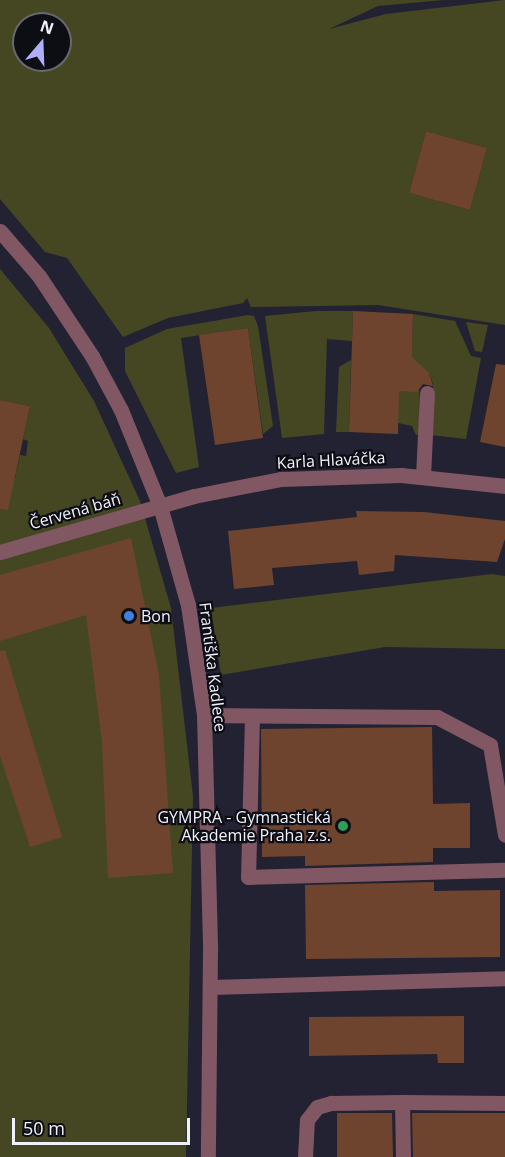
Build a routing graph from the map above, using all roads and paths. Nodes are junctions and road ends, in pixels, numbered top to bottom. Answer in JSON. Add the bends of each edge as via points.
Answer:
{"nodes":[{"id":1,"x":0,"y":231,"type":"edge"},
{"id":2,"x":427,"y":393,"type":"dead end"},
{"id":3,"x":423,"y":477,"type":"junction"},
{"id":4,"x":505,"y":486,"type":"edge"},
{"id":5,"x":160,"y":506,"type":"junction"},
{"id":6,"x":0,"y":552,"type":"edge"},
{"id":7,"x":204,"y":715,"type":"junction"},
{"id":8,"x":252,"y":716,"type":"junction"},
{"id":9,"x":505,"y":834,"type":"edge"},
{"id":10,"x":505,"y":870,"type":"edge"},
{"id":11,"x":505,"y":978,"type":"edge"},
{"id":12,"x":210,"y":987,"type":"junction"},
{"id":13,"x":402,"y":1102,"type":"junction"},
{"id":14,"x":505,"y":1103,"type":"edge"},
{"id":15,"x":208,"y":1157,"type":"edge"},
{"id":16,"x":305,"y":1157,"type":"edge"},
{"id":17,"x":403,"y":1157,"type":"edge"}],
"edges":[{"from":1,"to":5,"type":"street","name":"Františka Kadlece","via":[[39,276],[92,356],[122,410]]},
{"from":2,"to":3,"type":"street"},
{"from":3,"to":4,"type":"street","name":"Karla Hlaváčka"},
{"from":3,"to":5,"type":"street","name":"Karla Hlaváčka","via":[[281,480]]},
{"from":5,"to":6,"type":"street","name":"Červená báň"},
{"from":5,"to":7,"type":"street","name":"Františka Kadlece","via":[[188,605]]},
{"from":7,"to":8,"type":"street"},
{"from":7,"to":12,"type":"street","name":"Františka Kadlece"},
{"from":8,"to":9,"type":"street","via":[[437,717],[490,745]]},
{"from":8,"to":10,"type":"street","via":[[248,878]]},
{"from":11,"to":12,"type":"street"},
{"from":12,"to":15,"type":"street","name":"Františka Kadlece"},
{"from":13,"to":14,"type":"street"},
{"from":13,"to":16,"type":"street","via":[[331,1103],[316,1107],[307,1120]]},
{"from":13,"to":17,"type":"street"}]}
